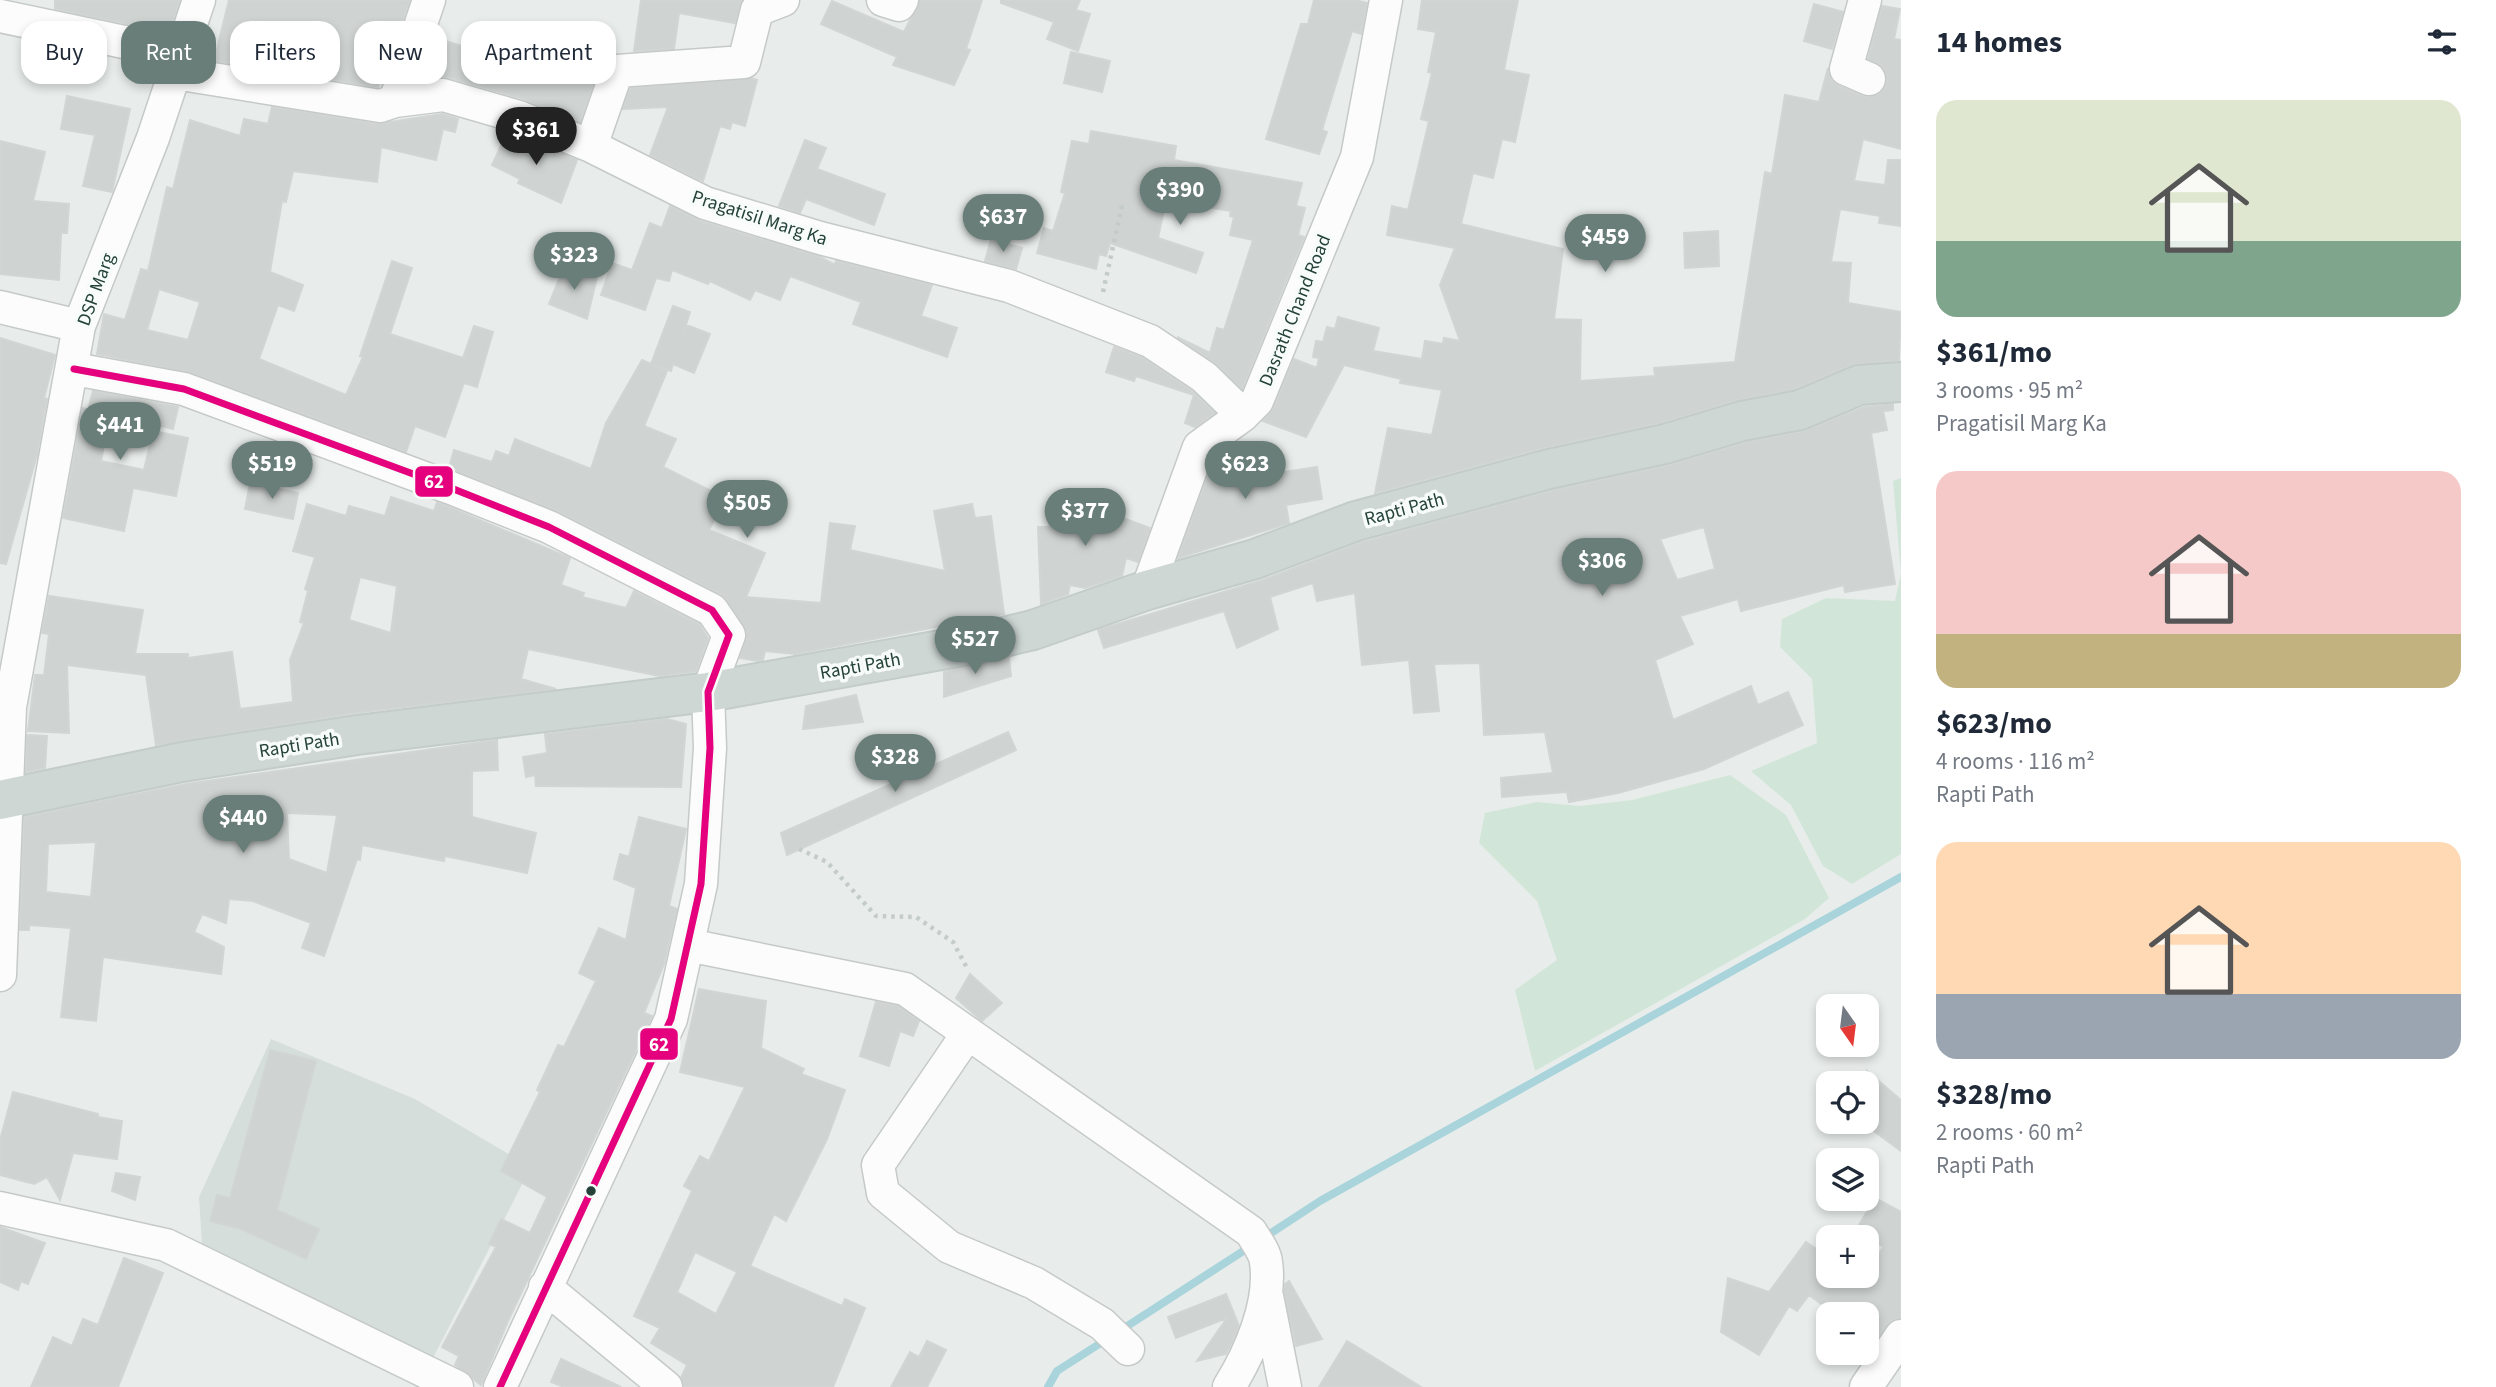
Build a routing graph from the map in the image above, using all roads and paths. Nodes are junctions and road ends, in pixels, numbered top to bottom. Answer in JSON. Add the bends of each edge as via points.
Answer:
{"nodes":[{"id":1,"x":199,"y":0,"type":"edge"},
{"id":2,"x":429,"y":0,"type":"edge"},
{"id":3,"x":783,"y":0,"type":"edge"},
{"id":4,"x":883,"y":0,"type":"edge"},
{"id":5,"x":902,"y":0,"type":"edge"},
{"id":6,"x":1386,"y":0,"type":"edge"},
{"id":7,"x":1865,"y":0,"type":"edge"},
{"id":8,"x":0,"y":16,"type":"edge"},
{"id":9,"x":192,"y":21,"type":"edge"},
{"id":10,"x":121,"y":49,"type":"edge"},
{"id":11,"x":216,"y":72,"type":"edge"},
{"id":12,"x":1869,"y":79,"type":"dead end"},
{"id":13,"x":171,"y":84,"type":"edge"},
{"id":14,"x":395,"y":101,"type":"junction"},
{"id":15,"x":591,"y":146,"type":"junction"},
{"id":16,"x":1123,"y":201,"type":"dead end"},
{"id":17,"x":0,"y":307,"type":"edge"},
{"id":18,"x":1096,"y":321,"type":"junction"},
{"id":19,"x":79,"y":326,"type":"junction"},
{"id":20,"x":74,"y":369,"type":"junction"},
{"id":21,"x":1901,"y":382,"type":"edge"},
{"id":22,"x":1243,"y":415,"type":"junction"},
{"id":23,"x":1147,"y":590,"type":"junction"},
{"id":24,"x":708,"y":692,"type":"junction"},
{"id":25,"x":4,"y":799,"type":"edge"},
{"id":26,"x":799,"y":849,"type":"dead end"},
{"id":27,"x":688,"y":945,"type":"junction"},
{"id":28,"x":967,"y":968,"type":"dead end"},
{"id":29,"x":0,"y":975,"type":"edge"},
{"id":30,"x":968,"y":1033,"type":"junction"},
{"id":31,"x":0,"y":1208,"type":"edge"},
{"id":32,"x":545,"y":1287,"type":"junction"},
{"id":33,"x":1266,"y":1292,"type":"junction"},
{"id":34,"x":1901,"y":1336,"type":"edge"},
{"id":35,"x":1128,"y":1349,"type":"dead end"},
{"id":36,"x":457,"y":1387,"type":"edge"},
{"id":37,"x":500,"y":1387,"type":"edge"},
{"id":38,"x":666,"y":1387,"type":"edge"},
{"id":39,"x":1229,"y":1387,"type":"edge"},
{"id":40,"x":1285,"y":1387,"type":"edge"},
{"id":41,"x":1866,"y":1387,"type":"edge"}],
"edges":[{"from":1,"to":9,"type":"street","name":"DSP Marg"},
{"from":2,"to":14,"type":"street"},
{"from":3,"to":15,"type":"street","via":[[757,10],[744,62],[617,71]]},
{"from":4,"to":5,"type":"street","via":[[900,5]]},
{"from":6,"to":22,"type":"street","name":"Dasrath Chand Road","via":[[1357,157],[1257,401]]},
{"from":7,"to":12,"type":"street","via":[[1846,69]]},
{"from":8,"to":10,"type":"street","name":"Pragatisil Marg Ka"},
{"from":11,"to":14,"type":"street","name":"Pragatisil Marg Ka","via":[[380,106]]},
{"from":13,"to":19,"type":"street","name":"DSP Marg"},
{"from":14,"to":15,"type":"street","name":"Pragatisil Marg Ka","via":[[443,95],[519,117]]},
{"from":15,"to":18,"type":"street","name":"Pragatisil Marg Ka","via":[[705,203],[1009,286]]},
{"from":16,"to":18,"type":"path"},
{"from":17,"to":19,"type":"street"},
{"from":18,"to":22,"type":"street","name":"Pragatisil Marg Ka","via":[[1150,341],[1204,377]]},
{"from":19,"to":20,"type":"street","name":"DSP Marg"},
{"from":20,"to":24,"type":"street","via":[[184,388],[549,527],[664,585],[712,610],[729,635]]},
{"from":20,"to":25,"type":"street","name":"DSP Marg","via":[[10,706]]},
{"from":21,"to":23,"type":"main road","name":"Rapti Path","via":[[1858,385],[1800,410],[1379,514],[1255,559]]},
{"from":22,"to":23,"type":"street","name":"Dasrath Chand Road","via":[[1199,447]]},
{"from":23,"to":24,"type":"main road","name":"Rapti Path","via":[[1032,630],[974,644]]},
{"from":24,"to":25,"type":"main road","name":"Rapti Path","via":[[357,735],[195,760]]},
{"from":24,"to":27,"type":"street","via":[[705,852]]},
{"from":25,"to":29,"type":"street","name":"DSP Marg"},
{"from":26,"to":28,"type":"path","via":[[827,862],[876,916],[916,917],[953,942]]},
{"from":27,"to":30,"type":"street","via":[[905,989]]},
{"from":27,"to":32,"type":"street","via":[[671,1019]]},
{"from":30,"to":33,"type":"street","via":[[1152,1160],[1259,1246]]},
{"from":30,"to":35,"type":"street","via":[[878,1165],[883,1193],[949,1247],[1034,1283],[1102,1324]]},
{"from":31,"to":36,"type":"street","via":[[166,1245]]},
{"from":32,"to":37,"type":"street"},
{"from":32,"to":38,"type":"street"},
{"from":33,"to":39,"type":"street","via":[[1247,1359]]},
{"from":33,"to":40,"type":"street"},
{"from":34,"to":41,"type":"street"}]}
